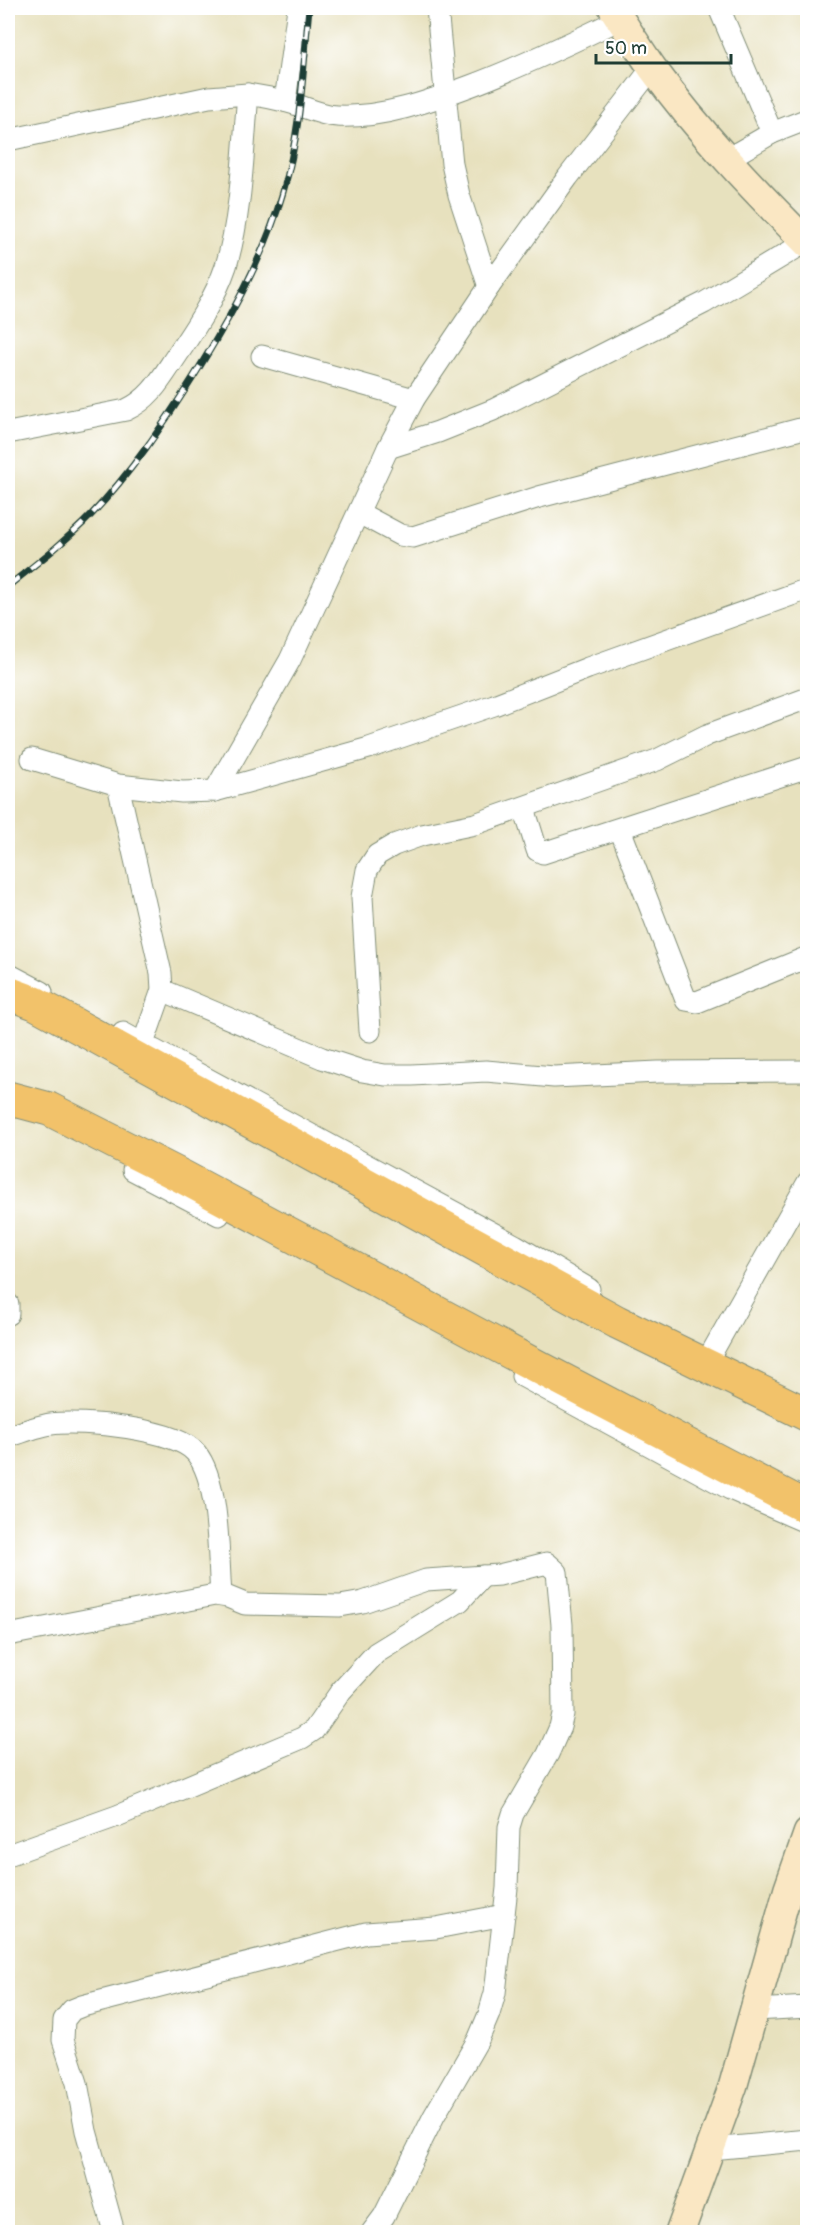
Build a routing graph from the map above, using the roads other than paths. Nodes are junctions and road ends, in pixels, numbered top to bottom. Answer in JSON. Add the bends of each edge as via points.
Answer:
{"nodes":[{"id":1,"x":298,"y":8,"type":"edge"},
{"id":2,"x":437,"y":8,"type":"edge"},
{"id":3,"x":718,"y":8,"type":"edge"},
{"id":4,"x":616,"y":13,"type":"edge"},
{"id":5,"x":652,"y":68,"type":"junction"},
{"id":6,"x":248,"y":94,"type":"junction"},
{"id":7,"x":446,"y":95,"type":"junction"},
{"id":8,"x":285,"y":101,"type":"junction"},
{"id":9,"x":807,"y":120,"type":"edge"},
{"id":10,"x":772,"y":133,"type":"junction"},
{"id":11,"x":8,"y":140,"type":"edge"},
{"id":12,"x":727,"y":159,"type":"junction"},
{"id":13,"x":807,"y":243,"type":"edge"},
{"id":14,"x":489,"y":287,"type":"junction"},
{"id":15,"x":262,"y":356,"type":"dead end"},
{"id":16,"x":414,"y":399,"type":"junction"},
{"id":17,"x":807,"y":427,"type":"edge"},
{"id":18,"x":8,"y":433,"type":"edge"},
{"id":19,"x":388,"y":448,"type":"junction"},
{"id":20,"x":359,"y":513,"type":"junction"},
{"id":21,"x":807,"y":589,"type":"edge"},
{"id":22,"x":807,"y":698,"type":"edge"},
{"id":23,"x":32,"y":759,"type":"dead end"},
{"id":24,"x":807,"y":767,"type":"edge"},
{"id":25,"x":118,"y":785,"type":"junction"},
{"id":26,"x":215,"y":791,"type":"junction"},
{"id":27,"x":524,"y":808,"type":"junction"},
{"id":28,"x":620,"y":829,"type":"junction"},
{"id":29,"x":807,"y":957,"type":"edge"},
{"id":30,"x":8,"y":974,"type":"edge"},
{"id":31,"x":162,"y":990,"type":"junction"},
{"id":32,"x":8,"y":993,"type":"edge"},
{"id":33,"x":370,"y":1031,"type":"dead end"},
{"id":34,"x":142,"y":1044,"type":"junction"},
{"id":35,"x":807,"y":1071,"type":"edge"},
{"id":36,"x":8,"y":1098,"type":"edge"},
{"id":37,"x":8,"y":1110,"type":"edge"},
{"id":38,"x":807,"y":1182,"type":"edge"},
{"id":39,"x":8,"y":1304,"type":"edge"},
{"id":40,"x":8,"y":1314,"type":"edge"},
{"id":41,"x":711,"y":1354,"type":"junction"},
{"id":42,"x":807,"y":1403,"type":"edge"},
{"id":43,"x":807,"y":1415,"type":"edge"},
{"id":44,"x":8,"y":1437,"type":"edge"},
{"id":45,"x":807,"y":1508,"type":"edge"},
{"id":46,"x":807,"y":1523,"type":"edge"},
{"id":47,"x":483,"y":1576,"type":"junction"},
{"id":48,"x":221,"y":1595,"type":"junction"},
{"id":49,"x":8,"y":1635,"type":"edge"},
{"id":50,"x":807,"y":1833,"type":"edge"},
{"id":51,"x":8,"y":1855,"type":"edge"},
{"id":52,"x":504,"y":1915,"type":"junction"},
{"id":53,"x":807,"y":2007,"type":"edge"},
{"id":54,"x":756,"y":2010,"type":"junction"},
{"id":55,"x":807,"y":2140,"type":"edge"},
{"id":56,"x":711,"y":2149,"type":"junction"},
{"id":57,"x":114,"y":2232,"type":"edge"},
{"id":58,"x":372,"y":2232,"type":"edge"},
{"id":59,"x":680,"y":2232,"type":"edge"}],
"edges":[{"from":1,"to":8,"type":"street"},
{"from":2,"to":7,"type":"street"},
{"from":3,"to":10,"type":"street"},
{"from":4,"to":5,"type":"main road"},
{"from":4,"to":7,"type":"street","via":[[547,55]]},
{"from":5,"to":12,"type":"main road"},
{"from":5,"to":14,"type":"street"},
{"from":6,"to":8,"type":"street"},
{"from":6,"to":11,"type":"street","via":[[209,97]]},
{"from":6,"to":18,"type":"street","via":[[236,222],[226,266],[198,324],[156,386],[140,404],[126,411]]},
{"from":7,"to":8,"type":"street","via":[[378,114],[354,116],[326,115]]},
{"from":7,"to":14,"type":"street","via":[[452,164]]},
{"from":9,"to":10,"type":"street"},
{"from":10,"to":12,"type":"street"},
{"from":12,"to":13,"type":"main road"},
{"from":13,"to":19,"type":"street","via":[[704,303],[493,410]]},
{"from":14,"to":16,"type":"street"},
{"from":15,"to":16,"type":"street"},
{"from":16,"to":19,"type":"street"},
{"from":17,"to":20,"type":"street","via":[[539,497],[413,537],[400,535]]},
{"from":19,"to":20,"type":"street"},
{"from":20,"to":26,"type":"street","via":[[290,660]]},
{"from":21,"to":26,"type":"street","via":[[369,748]]},
{"from":22,"to":27,"type":"street","via":[[707,735],[657,760]]},
{"from":23,"to":25,"type":"street"},
{"from":24,"to":28,"type":"street"},
{"from":25,"to":26,"type":"street"},
{"from":25,"to":31,"type":"street"},
{"from":27,"to":28,"type":"street","via":[[540,853]]},
{"from":27,"to":33,"type":"street","via":[[422,835],[377,855],[367,870],[362,897]]},
{"from":28,"to":29,"type":"street","via":[[686,1000],[697,1002]]},
{"from":30,"to":34,"type":"street"},
{"from":31,"to":34,"type":"street"},
{"from":31,"to":35,"type":"street","via":[[322,1058],[385,1075],[486,1071],[555,1077],[680,1071]]},
{"from":32,"to":43,"type":"highway","via":[[35,1003],[617,1322]]},
{"from":34,"to":41,"type":"street"},
{"from":36,"to":45,"type":"highway","via":[[49,1109],[173,1172]]},
{"from":37,"to":46,"type":"street","via":[[50,1126],[368,1292],[730,1489]]},
{"from":38,"to":41,"type":"street"},
{"from":39,"to":40,"type":"street"},
{"from":41,"to":42,"type":"street"},
{"from":44,"to":48,"type":"street","via":[[63,1423],[115,1426],[184,1443],[196,1453],[211,1488]]},
{"from":47,"to":48,"type":"street","via":[[426,1580],[340,1606],[245,1604]]},
{"from":47,"to":51,"type":"street","via":[[460,1601],[375,1653],[314,1730],[302,1738],[117,1816]]},
{"from":47,"to":52,"type":"street","via":[[547,1563],[552,1566],[557,1572],[562,1624],[563,1714],[548,1754],[511,1819]]},
{"from":48,"to":49,"type":"street"},
{"from":50,"to":54,"type":"main road"},
{"from":52,"to":57,"type":"street","via":[[436,1928],[366,1933],[72,2010],[64,2020],[63,2040]]},
{"from":52,"to":58,"type":"street","via":[[489,2014],[384,2216]]},
{"from":53,"to":54,"type":"street"},
{"from":54,"to":56,"type":"main road"},
{"from":55,"to":56,"type":"street"},
{"from":56,"to":59,"type":"main road"}]}
